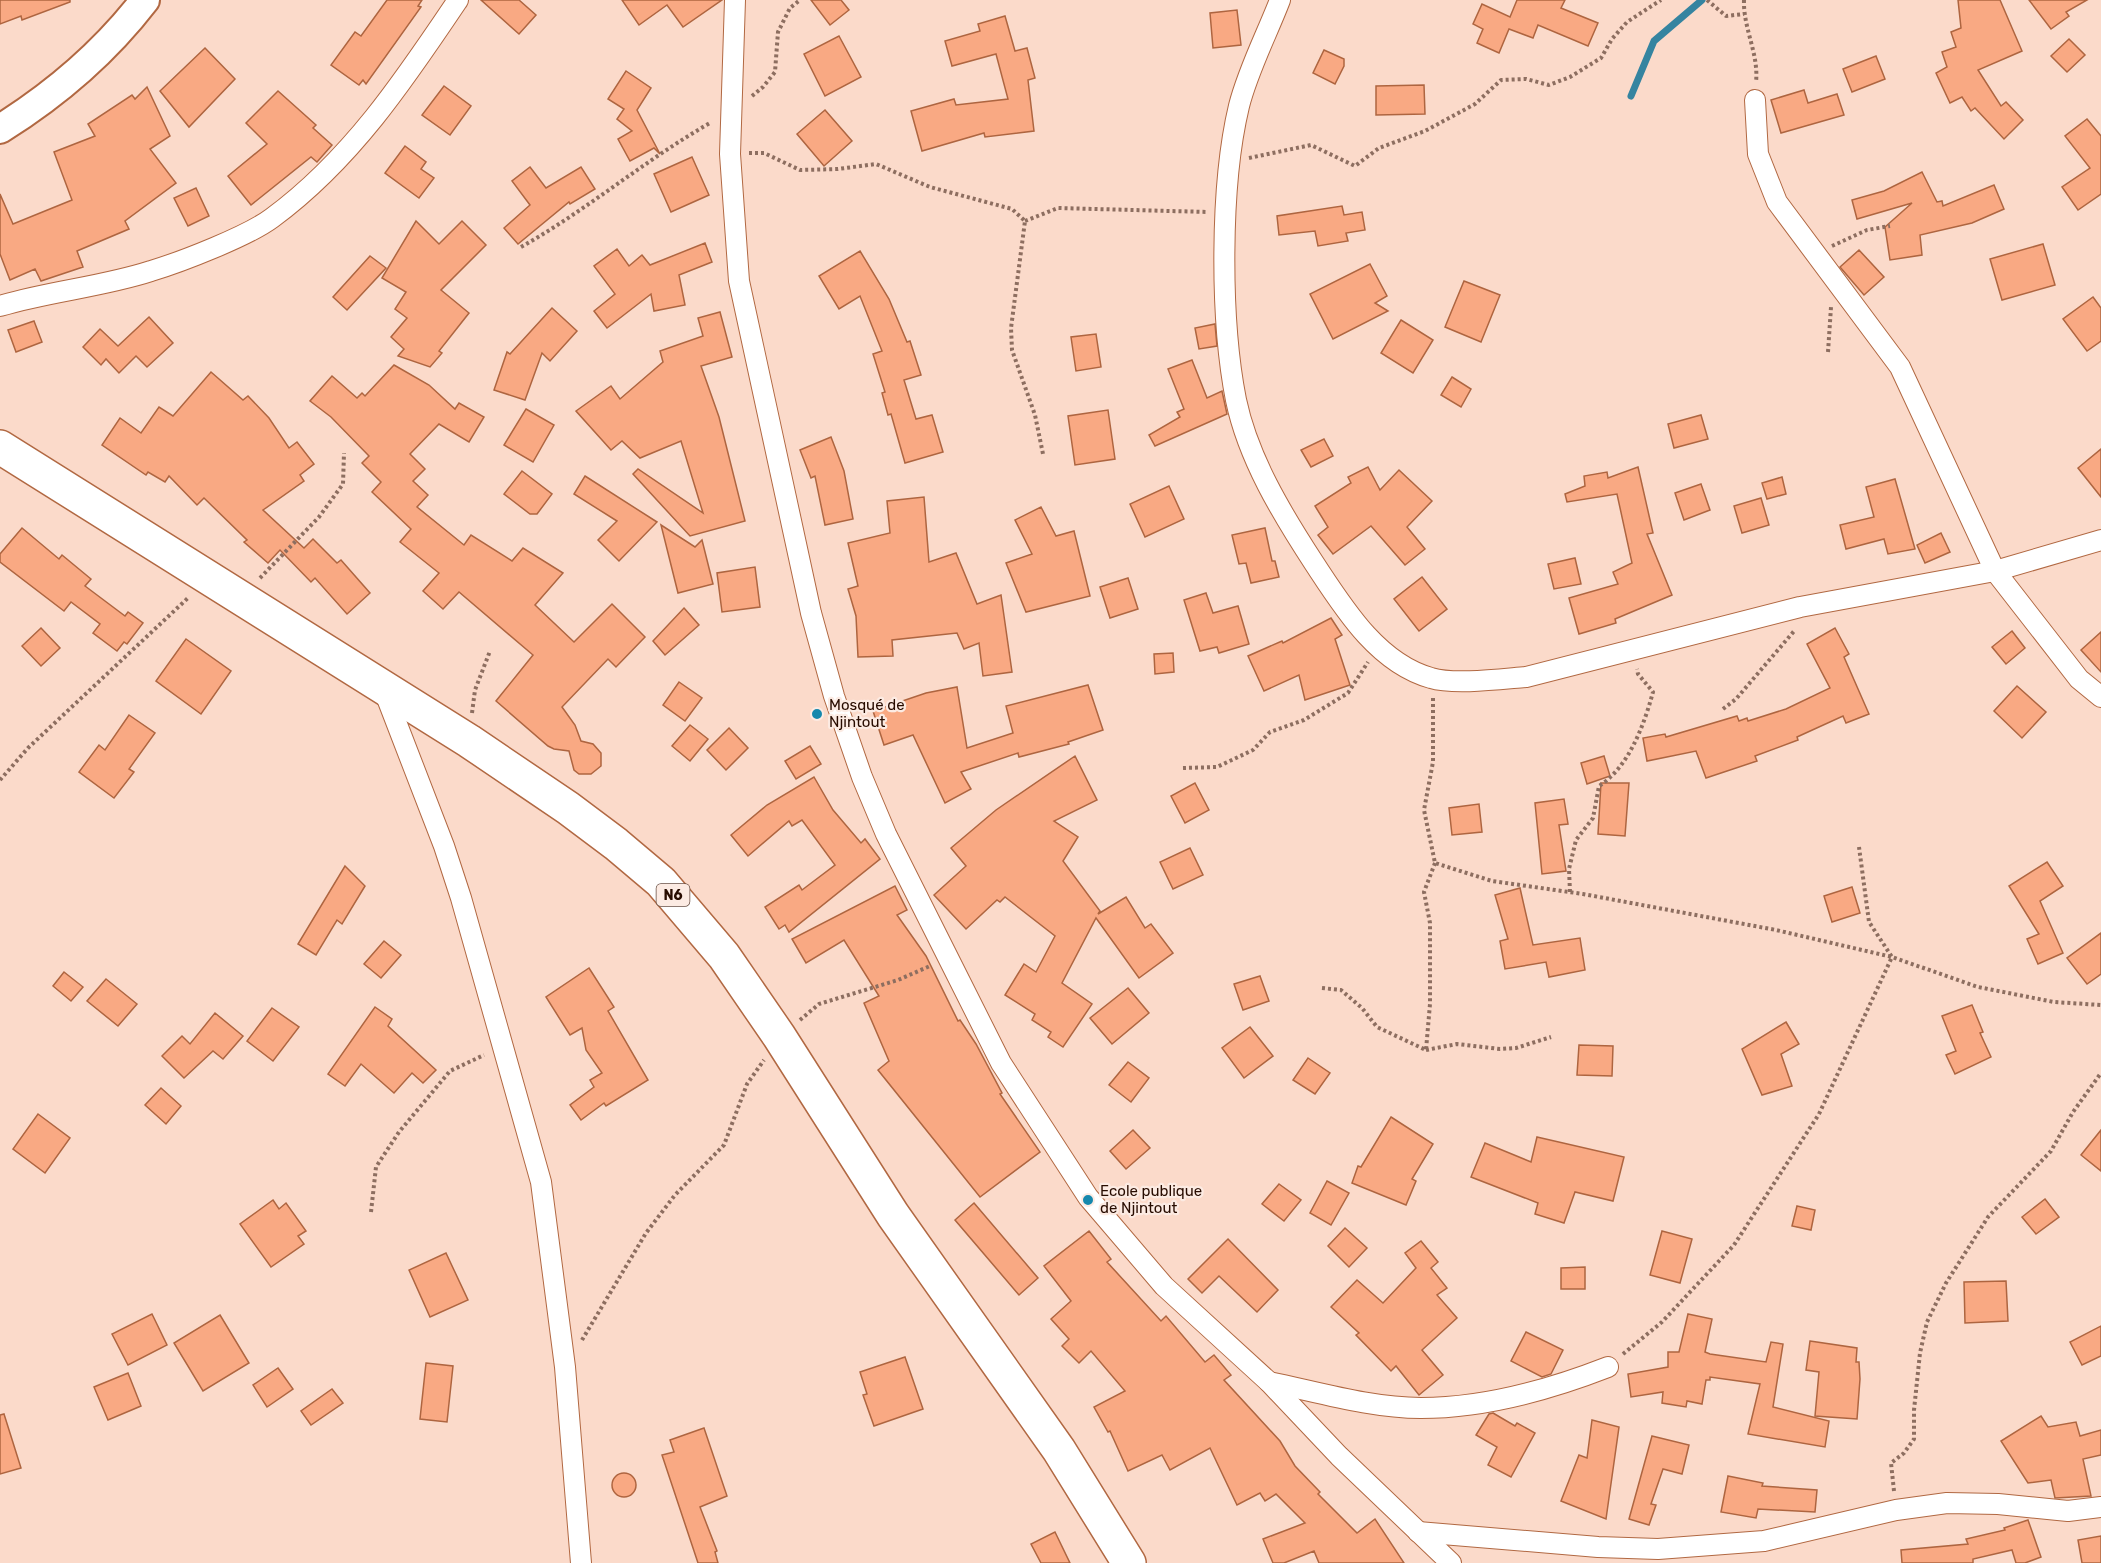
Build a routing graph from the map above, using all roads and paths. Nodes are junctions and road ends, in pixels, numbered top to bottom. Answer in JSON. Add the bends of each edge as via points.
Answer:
{"nodes":[{"id":1,"x":145,"y":0,"type":"edge"},
{"id":2,"x":458,"y":0,"type":"edge"},
{"id":3,"x":735,"y":0,"type":"edge"},
{"id":4,"x":800,"y":0,"type":"edge"},
{"id":5,"x":1280,"y":0,"type":"edge"},
{"id":6,"x":1661,"y":0,"type":"edge"},
{"id":7,"x":1707,"y":0,"type":"edge"},
{"id":8,"x":1744,"y":0,"type":"edge"},
{"id":9,"x":1744,"y":14,"type":"junction"},
{"id":10,"x":1755,"y":100,"type":"joint"},
{"id":11,"x":731,"y":111,"type":"junction"},
{"id":12,"x":0,"y":129,"type":"edge"},
{"id":13,"x":730,"y":154,"type":"junction"},
{"id":14,"x":1230,"y":158,"type":"junction"},
{"id":15,"x":1227,"y":216,"type":"junction"},
{"id":16,"x":1025,"y":220,"type":"junction"},
{"id":17,"x":1890,"y":226,"type":"dead end"},
{"id":18,"x":521,"y":247,"type":"dead end"},
{"id":19,"x":1816,"y":255,"type":"junction"},
{"id":20,"x":1830,"y":274,"type":"junction"},
{"id":21,"x":0,"y":306,"type":"edge"},
{"id":22,"x":1828,"y":352,"type":"dead end"},
{"id":23,"x":0,"y":447,"type":"edge"},
{"id":24,"x":344,"y":453,"type":"dead end"},
{"id":25,"x":1043,"y":454,"type":"dead end"},
{"id":26,"x":2101,"y":540,"type":"edge"},
{"id":27,"x":1995,"y":571,"type":"junction"},
{"id":28,"x":205,"y":578,"type":"junction"},
{"id":29,"x":246,"y":601,"type":"junction"},
{"id":30,"x":1800,"y":607,"type":"junction"},
{"id":31,"x":1377,"y":645,"type":"junction"},
{"id":32,"x":1635,"y":650,"type":"junction"},
{"id":33,"x":490,"y":651,"type":"dead end"},
{"id":34,"x":1432,"y":679,"type":"junction"},
{"id":35,"x":383,"y":688,"type":"junction"},
{"id":36,"x":2101,"y":697,"type":"edge"},
{"id":37,"x":1723,"y":709,"type":"dead end"},
{"id":38,"x":469,"y":741,"type":"junction"},
{"id":39,"x":1183,"y":768,"type":"dead end"},
{"id":40,"x":0,"y":780,"type":"edge"},
{"id":41,"x":1859,"y":847,"type":"dead end"},
{"id":42,"x":1435,"y":863,"type":"junction"},
{"id":43,"x":1570,"y":892,"type":"junction"},
{"id":44,"x":1892,"y":957,"type":"junction"},
{"id":45,"x":947,"y":958,"type":"junction"},
{"id":46,"x":1322,"y":988,"type":"dead end"},
{"id":47,"x":2101,"y":1005,"type":"edge"},
{"id":48,"x":779,"y":1036,"type":"junction"},
{"id":49,"x":1551,"y":1037,"type":"dead end"},
{"id":50,"x":504,"y":1046,"type":"junction"},
{"id":51,"x":1426,"y":1050,"type":"junction"},
{"id":52,"x":2101,"y":1073,"type":"edge"},
{"id":53,"x":371,"y":1212,"type":"dead end"},
{"id":54,"x":1608,"y":1366,"type":"joint"},
{"id":55,"x":565,"y":1367,"type":"junction"},
{"id":56,"x":1269,"y":1382,"type":"junction"},
{"id":57,"x":2101,"y":1507,"type":"edge"},
{"id":58,"x":1896,"y":1510,"type":"junction"},
{"id":59,"x":1418,"y":1532,"type":"junction"},
{"id":60,"x":581,"y":1563,"type":"edge"},
{"id":61,"x":1129,"y":1563,"type":"edge"},
{"id":62,"x":1451,"y":1563,"type":"edge"}],
"edges":[{"from":1,"to":12,"type":"main road","via":[[122,30],[84,67]]},
{"from":2,"to":21,"type":"street","via":[[392,98],[347,149],[271,219],[151,272]]},
{"from":3,"to":11,"type":"street"},
{"from":4,"to":11,"type":"path","via":[[790,8],[778,32],[775,72],[763,87]]},
{"from":5,"to":14,"type":"street","via":[[1239,105]]},
{"from":6,"to":14,"type":"path","via":[[1628,22],[1601,58],[1570,77],[1549,86],[1526,79],[1501,80],[1466,109],[1425,131],[1379,148],[1355,166],[1311,145]]},
{"from":7,"to":9,"type":"path","via":[[1726,16]]},
{"from":8,"to":9,"type":"path"},
{"from":9,"to":10,"type":"path","via":[[1757,72]]},
{"from":10,"to":19,"type":"street","via":[[1758,153],[1777,202]]},
{"from":11,"to":13,"type":"street"},
{"from":11,"to":18,"type":"path"},
{"from":13,"to":16,"type":"path","via":[[764,153],[801,170],[876,164],[930,187],[1012,209]]},
{"from":13,"to":45,"type":"street","via":[[739,281],[788,512],[831,685],[886,834]]},
{"from":14,"to":15,"type":"street"},
{"from":15,"to":16,"type":"path","via":[[1211,212],[1058,208]]},
{"from":15,"to":31,"type":"street","via":[[1226,303],[1236,400],[1253,450],[1281,513],[1326,580]]},
{"from":16,"to":25,"type":"path","via":[[1011,328],[1012,350],[1035,415]]},
{"from":17,"to":19,"type":"path","via":[[1867,230]]},
{"from":19,"to":20,"type":"street"},
{"from":20,"to":22,"type":"path","via":[[1832,330]]},
{"from":20,"to":27,"type":"street","via":[[1900,367]]},
{"from":23,"to":28,"type":"highway","number":"N6","via":[[109,513]]},
{"from":24,"to":29,"type":"path","via":[[343,484],[296,544],[258,580]]},
{"from":26,"to":27,"type":"street"},
{"from":27,"to":30,"type":"street"},
{"from":27,"to":36,"type":"street","via":[[2079,679]]},
{"from":28,"to":29,"type":"highway","number":"N6"},
{"from":28,"to":40,"type":"path","via":[[28,748]]},
{"from":29,"to":35,"type":"highway","number":"N6"},
{"from":30,"to":32,"type":"street"},
{"from":30,"to":37,"type":"path","via":[[1798,626]]},
{"from":31,"to":34,"type":"street","via":[[1408,669]]},
{"from":31,"to":39,"type":"path","via":[[1348,693],[1304,720],[1270,732],[1253,750],[1237,759],[1216,767]]},
{"from":32,"to":34,"type":"street","via":[[1526,677]]},
{"from":32,"to":43,"type":"path","via":[[1638,674],[1653,692],[1622,766],[1599,786],[1593,818],[1576,840],[1569,869]]},
{"from":33,"to":38,"type":"path","via":[[475,690]]},
{"from":34,"to":42,"type":"path","via":[[1433,762],[1424,810]]},
{"from":35,"to":38,"type":"highway","number":"N6"},
{"from":35,"to":50,"type":"street","via":[[444,846]]},
{"from":38,"to":48,"type":"highway","number":"N6","via":[[568,808],[661,882],[724,956]]},
{"from":41,"to":44,"type":"path","via":[[1869,922]]},
{"from":42,"to":43,"type":"path","via":[[1492,881]]},
{"from":42,"to":51,"type":"path","via":[[1424,892],[1430,923],[1431,1004]]},
{"from":43,"to":44,"type":"path","via":[[1776,930]]},
{"from":44,"to":47,"type":"path","via":[[1978,987],[2054,1002]]},
{"from":44,"to":54,"type":"path","via":[[1819,1114],[1734,1245],[1662,1322]]},
{"from":45,"to":48,"type":"path","via":[[898,980],[819,1004]]},
{"from":45,"to":56,"type":"street","via":[[1001,1063],[1088,1197],[1164,1286]]},
{"from":46,"to":51,"type":"path","via":[[1341,990],[1377,1027]]},
{"from":48,"to":55,"type":"path","via":[[747,1084],[724,1145],[675,1195],[646,1233]]},
{"from":48,"to":61,"type":"highway","number":"N6","via":[[893,1215],[1059,1450]]},
{"from":49,"to":51,"type":"path","via":[[1516,1048],[1457,1044]]},
{"from":50,"to":53,"type":"path","via":[[450,1071],[399,1132],[376,1167]]},
{"from":50,"to":55,"type":"street","via":[[541,1182]]},
{"from":52,"to":58,"type":"path","via":[[2051,1151],[1988,1217],[1965,1249],[1927,1322],[1916,1388],[1914,1439],[1891,1463]]},
{"from":54,"to":56,"type":"street","via":[[1568,1383],[1517,1396],[1421,1408]]},
{"from":55,"to":60,"type":"street"},
{"from":56,"to":59,"type":"street"},
{"from":57,"to":58,"type":"street","via":[[2068,1511],[1971,1503]]},
{"from":58,"to":59,"type":"street","via":[[1764,1541],[1678,1548],[1598,1547]]},
{"from":59,"to":62,"type":"street"}]}
